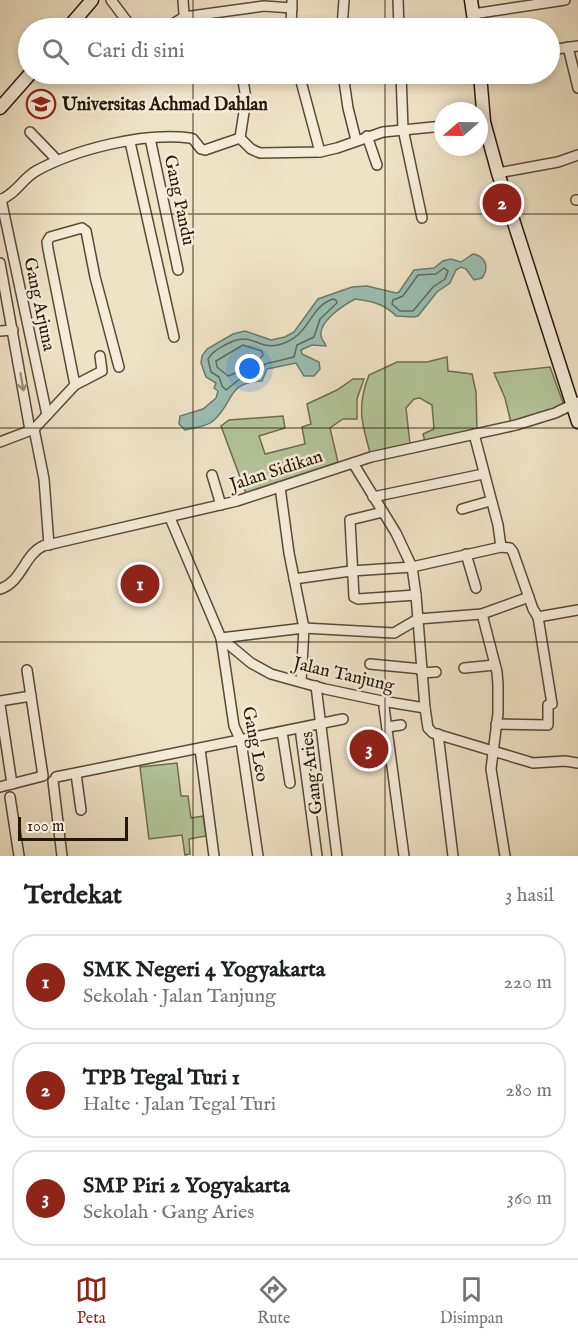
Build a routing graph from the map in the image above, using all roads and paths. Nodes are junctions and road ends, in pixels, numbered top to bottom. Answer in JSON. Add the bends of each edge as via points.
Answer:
{"nodes":[{"id":1,"x":92,"y":0,"type":"edge"},
{"id":2,"x":111,"y":0,"type":"edge"},
{"id":3,"x":183,"y":0,"type":"edge"},
{"id":4,"x":344,"y":0,"type":"edge"},
{"id":5,"x":398,"y":0,"type":"edge"},
{"id":6,"x":471,"y":0,"type":"edge"},
{"id":7,"x":565,"y":0,"type":"edge"},
{"id":8,"x":292,"y":4,"type":"edge"},
{"id":9,"x":473,"y":14,"type":"junction"},
{"id":10,"x":184,"y":17,"type":"joint"},
{"id":11,"x":77,"y":18,"type":"edge"},
{"id":12,"x":124,"y":18,"type":"edge"},
{"id":13,"x":343,"y":18,"type":"edge"},
{"id":14,"x":399,"y":18,"type":"edge"},
{"id":15,"x":474,"y":18,"type":"edge"},
{"id":16,"x":573,"y":46,"type":"edge"},
{"id":17,"x":21,"y":84,"type":"edge"},
{"id":18,"x":244,"y":84,"type":"edge"},
{"id":19,"x":302,"y":84,"type":"edge"},
{"id":20,"x":344,"y":84,"type":"edge"},
{"id":21,"x":401,"y":84,"type":"edge"},
{"id":22,"x":480,"y":84,"type":"edge"},
{"id":23,"x":578,"y":88,"type":"edge"},
{"id":24,"x":481,"y":102,"type":"edge"},
{"id":25,"x":0,"y":108,"type":"edge"},
{"id":26,"x":434,"y":127,"type":"edge"},
{"id":27,"x":403,"y":129,"type":"junction"},
{"id":28,"x":30,"y":132,"type":"dead end"},
{"id":29,"x":367,"y":136,"type":"junction"},
{"id":30,"x":150,"y":138,"type":"junction"},
{"id":31,"x":240,"y":138,"type":"junction"},
{"id":32,"x":356,"y":140,"type":"junction"},
{"id":33,"x":130,"y":142,"type":"junction"},
{"id":34,"x":488,"y":143,"type":"edge"},
{"id":35,"x":321,"y":152,"type":"junction"},
{"id":36,"x":578,"y":156,"type":"edge"},
{"id":37,"x":57,"y":160,"type":"junction"},
{"id":38,"x":376,"y":165,"type":"dead end"},
{"id":39,"x":498,"y":173,"type":"junction"},
{"id":40,"x":0,"y":200,"type":"edge"},
{"id":41,"x":422,"y":218,"type":"dead end"},
{"id":42,"x":0,"y":263,"type":"edge"},
{"id":43,"x":178,"y":270,"type":"dead end"},
{"id":44,"x":13,"y":330,"type":"junction"},
{"id":45,"x":0,"y":331,"type":"edge"},
{"id":46,"x":174,"y":337,"type":"dead end"},
{"id":47,"x":100,"y":356,"type":"dead end"},
{"id":48,"x":119,"y":367,"type":"dead end"},
{"id":49,"x":75,"y":385,"type":"junction"},
{"id":50,"x":575,"y":404,"type":"edge"},
{"id":51,"x":47,"y":415,"type":"junction"},
{"id":52,"x":578,"y":422,"type":"edge"},
{"id":53,"x":32,"y":429,"type":"junction"},
{"id":54,"x":474,"y":434,"type":"junction"},
{"id":55,"x":0,"y":442,"type":"edge"},
{"id":56,"x":352,"y":463,"type":"junction"},
{"id":57,"x":483,"y":474,"type":"junction"},
{"id":58,"x":212,"y":475,"type":"dead end"},
{"id":59,"x":280,"y":487,"type":"junction"},
{"id":60,"x":373,"y":496,"type":"junction"},
{"id":61,"x":490,"y":501,"type":"junction"},
{"id":62,"x":221,"y":505,"type":"junction"},
{"id":63,"x":462,"y":509,"type":"dead end"},
{"id":64,"x":383,"y":512,"type":"junction"},
{"id":65,"x":170,"y":518,"type":"junction"},
{"id":66,"x":49,"y":545,"type":"junction"},
{"id":67,"x":501,"y":547,"type":"junction"},
{"id":68,"x":466,"y":554,"type":"junction"},
{"id":69,"x":412,"y":567,"type":"junction"},
{"id":70,"x":351,"y":571,"type":"junction"},
{"id":71,"x":294,"y":579,"type":"junction"},
{"id":72,"x":476,"y":588,"type":"dead end"},
{"id":73,"x":0,"y":589,"type":"edge"},
{"id":74,"x":416,"y":595,"type":"junction"},
{"id":75,"x":529,"y":597,"type":"junction"},
{"id":76,"x":578,"y":610,"type":"edge"},
{"id":77,"x":482,"y":614,"type":"junction"},
{"id":78,"x":538,"y":617,"type":"junction"},
{"id":79,"x":418,"y":619,"type":"junction"},
{"id":80,"x":304,"y":628,"type":"junction"},
{"id":81,"x":221,"y":638,"type":"junction"},
{"id":82,"x":370,"y":664,"type":"dead end"},
{"id":83,"x":495,"y":665,"type":"junction"},
{"id":84,"x":464,"y":668,"type":"dead end"},
{"id":85,"x":27,"y":670,"type":"dead end"},
{"id":86,"x":422,"y":671,"type":"junction"},
{"id":87,"x":436,"y":672,"type":"dead end"},
{"id":88,"x":301,"y":682,"type":"junction"},
{"id":89,"x":316,"y":686,"type":"junction"},
{"id":90,"x":30,"y":696,"type":"junction"},
{"id":91,"x":0,"y":703,"type":"edge"},
{"id":92,"x":384,"y":707,"type":"dead end"},
{"id":93,"x":424,"y":708,"type":"junction"},
{"id":94,"x":343,"y":719,"type":"dead end"},
{"id":95,"x":321,"y":723,"type":"junction"},
{"id":96,"x":496,"y":724,"type":"junction"},
{"id":97,"x":402,"y":725,"type":"dead end"},
{"id":98,"x":387,"y":727,"type":"junction"},
{"id":99,"x":300,"y":728,"type":"junction"},
{"id":100,"x":282,"y":732,"type":"junction"},
{"id":101,"x":438,"y":734,"type":"junction"},
{"id":102,"x":241,"y":741,"type":"junction"},
{"id":103,"x":200,"y":749,"type":"junction"},
{"id":104,"x":492,"y":750,"type":"junction"},
{"id":105,"x":578,"y":763,"type":"edge"},
{"id":106,"x":76,"y":774,"type":"junction"},
{"id":107,"x":290,"y":783,"type":"dead end"},
{"id":108,"x":12,"y":784,"type":"junction"},
{"id":109,"x":0,"y":786,"type":"edge"},
{"id":110,"x":10,"y":797,"type":"dead end"},
{"id":111,"x":81,"y":810,"type":"dead end"},
{"id":112,"x":19,"y":856,"type":"edge"},
{"id":113,"x":62,"y":856,"type":"edge"},
{"id":114,"x":214,"y":856,"type":"edge"},
{"id":115,"x":258,"y":856,"type":"edge"},
{"id":116,"x":316,"y":856,"type":"edge"},
{"id":117,"x":337,"y":856,"type":"edge"},
{"id":118,"x":404,"y":856,"type":"edge"},
{"id":119,"x":453,"y":856,"type":"edge"},
{"id":120,"x":505,"y":856,"type":"edge"}],
"edges":[{"from":1,"to":11,"type":"main road"},
{"from":2,"to":12,"type":"street"},
{"from":3,"to":10,"type":"street"},
{"from":4,"to":13,"type":"street"},
{"from":5,"to":14,"type":"street"},
{"from":6,"to":9,"type":"main road"},
{"from":7,"to":9,"type":"street"},
{"from":8,"to":10,"type":"street"},
{"from":9,"to":15,"type":"main road"},
{"from":16,"to":23,"type":"street"},
{"from":17,"to":25,"type":"main road"},
{"from":18,"to":31,"type":"street","via":[[246,99]]},
{"from":19,"to":35,"type":"street"},
{"from":20,"to":32,"type":"street"},
{"from":21,"to":27,"type":"street"},
{"from":22,"to":24,"type":"main road"},
{"from":26,"to":27,"type":"street"},
{"from":27,"to":29,"type":"street"},
{"from":27,"to":41,"type":"street"},
{"from":28,"to":37,"type":"street"},
{"from":29,"to":32,"type":"street"},
{"from":29,"to":38,"type":"street"},
{"from":30,"to":31,"type":"street","via":[[190,138],[203,150]]},
{"from":30,"to":33,"type":"street"},
{"from":30,"to":43,"type":"street","name":"Gang Pandu"},
{"from":31,"to":35,"type":"street","via":[[260,153]]},
{"from":32,"to":35,"type":"street"},
{"from":33,"to":37,"type":"street"},
{"from":33,"to":46,"type":"street"},
{"from":34,"to":39,"type":"main road"},
{"from":36,"to":39,"type":"street"},
{"from":37,"to":40,"type":"street","via":[[28,176],[21,186]]},
{"from":39,"to":50,"type":"main road"},
{"from":40,"to":51,"type":"street","name":"Gang Arjuna"},
{"from":42,"to":44,"type":"street"},
{"from":44,"to":45,"type":"street"},
{"from":44,"to":53,"type":"street","one_way":true},
{"from":47,"to":49,"type":"street","via":[[102,370]]},
{"from":48,"to":49,"type":"street","via":[[86,231],[82,228],[50,237],[48,249]]},
{"from":49,"to":51,"type":"street"},
{"from":50,"to":52,"type":"main road"},
{"from":50,"to":54,"type":"street","name":"Jalan Sidikan","via":[[516,425]]},
{"from":51,"to":53,"type":"street"},
{"from":53,"to":55,"type":"street"},
{"from":53,"to":66,"type":"street","via":[[45,486]]},
{"from":54,"to":56,"type":"street","name":"Jalan Sidikan"},
{"from":54,"to":57,"type":"street"},
{"from":56,"to":59,"type":"street","name":"Jalan Sidikan"},
{"from":56,"to":60,"type":"street"},
{"from":57,"to":60,"type":"street"},
{"from":57,"to":61,"type":"street"},
{"from":58,"to":62,"type":"street"},
{"from":59,"to":62,"type":"street","name":"Jalan Sidikan"},
{"from":59,"to":71,"type":"street","via":[[293,552]]},
{"from":60,"to":64,"type":"street"},
{"from":61,"to":63,"type":"street"},
{"from":61,"to":67,"type":"street"},
{"from":62,"to":65,"type":"street","name":"Jalan Sidikan"},
{"from":64,"to":69,"type":"street"},
{"from":64,"to":70,"type":"street","via":[[350,520]]},
{"from":65,"to":66,"type":"street","name":"Jalan Sidikan"},
{"from":65,"to":81,"type":"street","name":"Jalan Tanjung"},
{"from":66,"to":73,"type":"street","name":"Jalan Sidikan","via":[[36,549],[22,572]]},
{"from":67,"to":68,"type":"street"},
{"from":67,"to":75,"type":"street","via":[[513,552]]},
{"from":68,"to":69,"type":"street"},
{"from":68,"to":72,"type":"street"},
{"from":69,"to":70,"type":"street"},
{"from":69,"to":74,"type":"street"},
{"from":70,"to":71,"type":"street"},
{"from":70,"to":74,"type":"street","via":[[357,599]]},
{"from":71,"to":80,"type":"street"},
{"from":74,"to":79,"type":"street"},
{"from":75,"to":77,"type":"street"},
{"from":75,"to":78,"type":"street"},
{"from":76,"to":78,"type":"street"},
{"from":77,"to":79,"type":"street"},
{"from":77,"to":83,"type":"street"},
{"from":78,"to":96,"type":"street","via":[[555,704],[548,705],[547,727]]},
{"from":79,"to":80,"type":"street","via":[[394,633]]},
{"from":79,"to":86,"type":"street"},
{"from":80,"to":81,"type":"street"},
{"from":80,"to":88,"type":"street"},
{"from":81,"to":88,"type":"street","name":"Jalan Tanjung","via":[[260,669]]},
{"from":81,"to":102,"type":"street","name":"Gang Leo","via":[[234,726]]},
{"from":82,"to":86,"type":"street"},
{"from":83,"to":84,"type":"street"},
{"from":83,"to":96,"type":"street","via":[[499,702]]},
{"from":85,"to":90,"type":"street"},
{"from":86,"to":87,"type":"street"},
{"from":86,"to":93,"type":"street"},
{"from":88,"to":89,"type":"street","name":"Jalan Tanjung"},
{"from":89,"to":93,"type":"street","name":"Jalan Tanjung"},
{"from":89,"to":95,"type":"street","name":"Gang Aries"},
{"from":90,"to":91,"type":"street"},
{"from":90,"to":108,"type":"street","via":[[43,776]]},
{"from":91,"to":108,"type":"street"},
{"from":92,"to":98,"type":"street"},
{"from":93,"to":101,"type":"street","via":[[428,728]]},
{"from":94,"to":95,"type":"street"},
{"from":95,"to":99,"type":"street"},
{"from":95,"to":117,"type":"street","name":"Gang Aries"},
{"from":96,"to":104,"type":"street"},
{"from":97,"to":98,"type":"street"},
{"from":98,"to":118,"type":"street"},
{"from":99,"to":100,"type":"street"},
{"from":99,"to":116,"type":"street"},
{"from":100,"to":102,"type":"street"},
{"from":100,"to":107,"type":"street"},
{"from":101,"to":104,"type":"street"},
{"from":101,"to":119,"type":"street"},
{"from":102,"to":103,"type":"street"},
{"from":102,"to":115,"type":"street","name":"Gang Leo"},
{"from":103,"to":106,"type":"street"},
{"from":103,"to":114,"type":"street"},
{"from":104,"to":105,"type":"street","via":[[537,764]]},
{"from":104,"to":120,"type":"street","via":[[491,769]]},
{"from":106,"to":111,"type":"street"},
{"from":106,"to":113,"type":"street","via":[[55,779]]},
{"from":108,"to":109,"type":"street"},
{"from":110,"to":112,"type":"street"}]}
